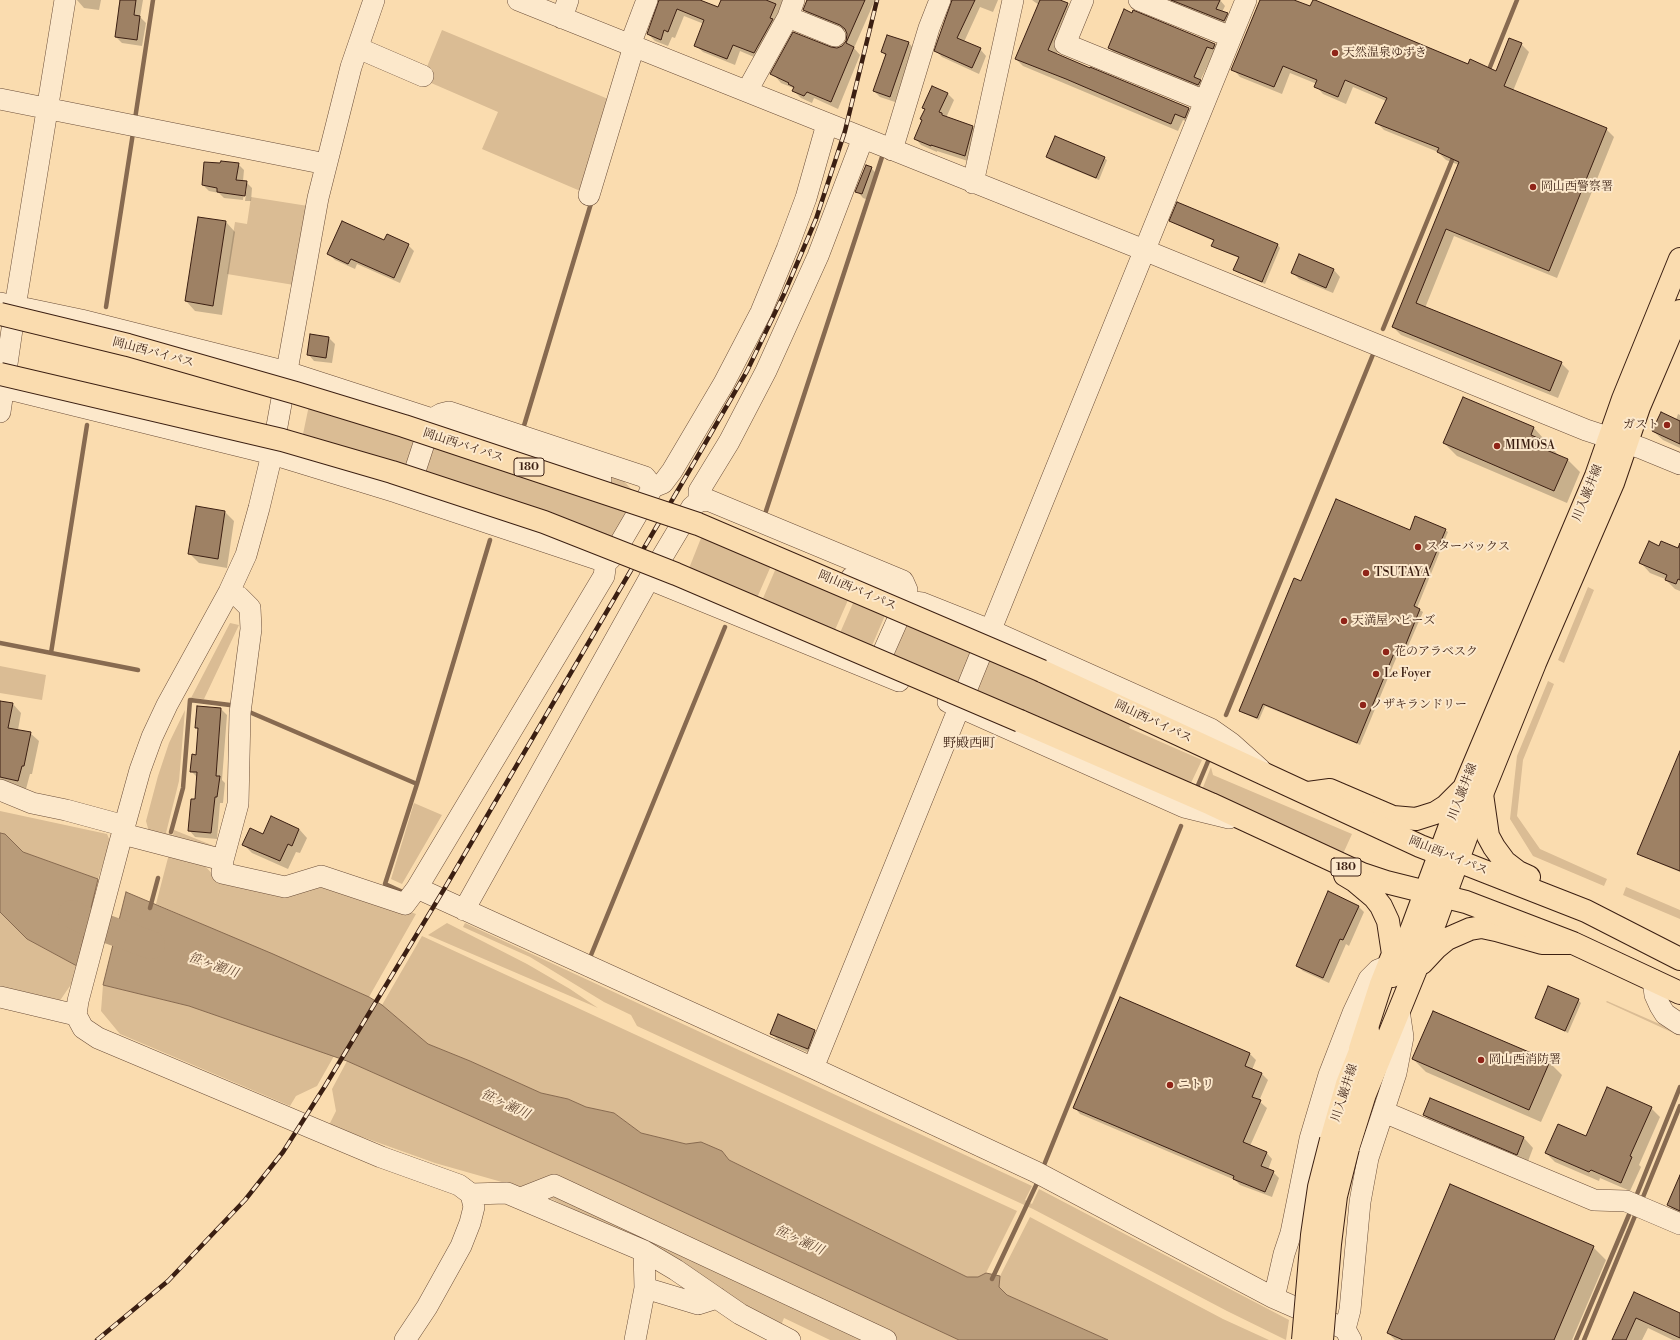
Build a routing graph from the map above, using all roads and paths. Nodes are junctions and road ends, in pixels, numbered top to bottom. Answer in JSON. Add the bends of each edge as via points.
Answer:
{"nodes":[{"id":1,"x":65,"y":0,"type":"edge"},
{"id":2,"x":374,"y":0,"type":"edge"},
{"id":3,"x":518,"y":0,"type":"edge"},
{"id":4,"x":647,"y":0,"type":"edge"},
{"id":5,"x":940,"y":0,"type":"edge"},
{"id":6,"x":1013,"y":0,"type":"edge"},
{"id":7,"x":1083,"y":0,"type":"edge"},
{"id":8,"x":1139,"y":0,"type":"edge"},
{"id":9,"x":1246,"y":0,"type":"edge"},
{"id":10,"x":791,"y":8,"type":"edge"},
{"id":11,"x":565,"y":9,"type":"edge"},
{"id":12,"x":835,"y":36,"type":"dead end"},
{"id":13,"x":1231,"y":37,"type":"junction"},
{"id":14,"x":632,"y":46,"type":"junction"},
{"id":15,"x":358,"y":48,"type":"junction"},
{"id":16,"x":423,"y":76,"type":"dead end"},
{"id":17,"x":746,"y":92,"type":"junction"},
{"id":18,"x":0,"y":99,"type":"edge"},
{"id":19,"x":1205,"y":101,"type":"junction"},
{"id":20,"x":47,"y":109,"type":"junction"},
{"id":21,"x":827,"y":124,"type":"junction"},
{"id":22,"x":863,"y":138,"type":"junction"},
{"id":23,"x":892,"y":150,"type":"junction"},
{"id":24,"x":326,"y":164,"type":"junction"},
{"id":25,"x":973,"y":183,"type":"junction"},
{"id":26,"x":589,"y":195,"type":"dead end"},
{"id":27,"x":1144,"y":250,"type":"junction"},
{"id":28,"x":1680,"y":259,"type":"edge"},
{"id":29,"x":5,"y":308,"type":"edge"},
{"id":30,"x":1680,"y":310,"type":"edge"},
{"id":31,"x":287,"y":372,"type":"junction"},
{"id":32,"x":1,"y":383,"type":"edge"},
{"id":33,"x":0,"y":412,"type":"edge"},
{"id":34,"x":432,"y":419,"type":"junction"},
{"id":35,"x":1618,"y":441,"type":"junction"},
{"id":36,"x":272,"y":454,"type":"junction"},
{"id":37,"x":1680,"y":464,"type":"edge"},
{"id":38,"x":608,"y":483,"type":"dead end"},
{"id":39,"x":652,"y":487,"type":"junction"},
{"id":40,"x":396,"y":492,"type":"junction"},
{"id":41,"x":699,"y":501,"type":"junction"},
{"id":42,"x":736,"y":529,"type":"dead end"},
{"id":43,"x":604,"y":561,"type":"junction"},
{"id":44,"x":649,"y":579,"type":"junction"},
{"id":45,"x":229,"y":592,"type":"junction"},
{"id":46,"x":906,"y":601,"type":"junction"},
{"id":47,"x":990,"y":630,"type":"junction"},
{"id":48,"x":880,"y":673,"type":"junction"},
{"id":49,"x":960,"y":707,"type":"junction"},
{"id":50,"x":1265,"y":774,"type":"junction"},
{"id":51,"x":0,"y":790,"type":"edge"},
{"id":52,"x":1473,"y":791,"type":"junction"},
{"id":53,"x":1308,"y":793,"type":"junction"},
{"id":54,"x":1251,"y":823,"type":"junction"},
{"id":55,"x":122,"y":834,"type":"junction"},
{"id":56,"x":1285,"y":839,"type":"junction"},
{"id":57,"x":1449,"y":856,"type":"junction"},
{"id":58,"x":223,"y":860,"type":"junction"},
{"id":59,"x":413,"y":893,"type":"junction"},
{"id":60,"x":1435,"y":894,"type":"junction"},
{"id":61,"x":464,"y":910,"type":"junction"},
{"id":62,"x":1586,"y":911,"type":"junction"},
{"id":63,"x":1573,"y":943,"type":"junction"},
{"id":64,"x":1680,"y":959,"type":"edge"},
{"id":65,"x":1391,"y":960,"type":"junction"},
{"id":66,"x":1411,"y":979,"type":"junction"},
{"id":67,"x":1653,"y":980,"type":"junction"},
{"id":68,"x":1680,"y":993,"type":"edge"},
{"id":69,"x":0,"y":997,"type":"edge"},
{"id":70,"x":77,"y":1008,"type":"junction"},
{"id":71,"x":1399,"y":1010,"type":"junction"},
{"id":72,"x":1680,"y":1024,"type":"edge"},
{"id":73,"x":1360,"y":1049,"type":"junction"},
{"id":74,"x":813,"y":1068,"type":"junction"},
{"id":75,"x":1384,"y":1112,"type":"junction"},
{"id":76,"x":1339,"y":1144,"type":"junction"},
{"id":77,"x":471,"y":1194,"type":"junction"},
{"id":78,"x":520,"y":1198,"type":"junction"},
{"id":79,"x":1680,"y":1224,"type":"edge"},
{"id":80,"x":644,"y":1251,"type":"junction"},
{"id":81,"x":645,"y":1288,"type":"junction"},
{"id":82,"x":717,"y":1298,"type":"junction"},
{"id":83,"x":1274,"y":1298,"type":"junction"},
{"id":84,"x":1348,"y":1335,"type":"edge"},
{"id":85,"x":405,"y":1340,"type":"edge"},
{"id":86,"x":635,"y":1340,"type":"edge"},
{"id":87,"x":790,"y":1340,"type":"edge"},
{"id":88,"x":886,"y":1340,"type":"edge"},
{"id":89,"x":1303,"y":1340,"type":"edge"},
{"id":90,"x":1322,"y":1340,"type":"edge"}],
"edges":[{"from":1,"to":20,"type":"street"},
{"from":2,"to":15,"type":"street"},
{"from":3,"to":11,"type":"street"},
{"from":4,"to":14,"type":"street"},
{"from":5,"to":23,"type":"street"},
{"from":6,"to":25,"type":"street"},
{"from":7,"to":19,"type":"street","via":[[1065,44]]},
{"from":8,"to":13,"type":"street"},
{"from":9,"to":13,"type":"street"},
{"from":10,"to":12,"type":"street"},
{"from":10,"to":17,"type":"street"},
{"from":11,"to":14,"type":"street"},
{"from":13,"to":19,"type":"street"},
{"from":14,"to":17,"type":"street"},
{"from":14,"to":26,"type":"street"},
{"from":15,"to":16,"type":"street"},
{"from":15,"to":24,"type":"street"},
{"from":17,"to":21,"type":"street"},
{"from":18,"to":20,"type":"street"},
{"from":19,"to":27,"type":"street"},
{"from":20,"to":24,"type":"street"},
{"from":20,"to":29,"type":"street"},
{"from":21,"to":22,"type":"street"},
{"from":21,"to":39,"type":"street","via":[[806,198],[761,312],[724,383],[672,471],[663,483]]},
{"from":22,"to":23,"type":"street"},
{"from":22,"to":41,"type":"street","via":[[815,263],[766,371],[729,442],[699,491]]},
{"from":23,"to":25,"type":"street"},
{"from":24,"to":31,"type":"street"},
{"from":25,"to":27,"type":"street"},
{"from":27,"to":35,"type":"street"},
{"from":27,"to":47,"type":"street"},
{"from":28,"to":35,"type":"main road","name":"川入巌井線","via":[[1623,399]]},
{"from":29,"to":31,"type":"street","via":[[81,320]]},
{"from":29,"to":32,"type":"street"},
{"from":29,"to":50,"type":"main road","name":"岡山西バイパス","number":"180","bridge":true,"via":[[404,426],[698,524],[1042,670]]},
{"from":30,"to":35,"type":"main road","name":"川入巌井線","via":[[1639,407]]},
{"from":31,"to":34,"type":"street"},
{"from":31,"to":36,"type":"street"},
{"from":32,"to":33,"type":"street"},
{"from":32,"to":36,"type":"street"},
{"from":32,"to":54,"type":"main road","number":"180","bridge":true,"via":[[282,440],[392,472],[544,522],[676,574]]},
{"from":34,"to":38,"type":"street","via":[[449,428]]},
{"from":34,"to":39,"type":"street","via":[[449,412],[645,477]]},
{"from":34,"to":40,"type":"street","via":[[411,483]]},
{"from":35,"to":37,"type":"street"},
{"from":35,"to":52,"type":"main road","name":"川入巌井線","via":[[1612,483],[1535,663]]},
{"from":36,"to":40,"type":"street"},
{"from":36,"to":45,"type":"street","via":[[246,555]]},
{"from":39,"to":43,"type":"street","via":[[612,557]]},
{"from":40,"to":43,"type":"street"},
{"from":41,"to":44,"type":"street","via":[[687,515]]},
{"from":41,"to":46,"type":"street","via":[[708,500],[903,581],[907,590]]},
{"from":42,"to":46,"type":"street"},
{"from":43,"to":59,"type":"street","via":[[604,576]]},
{"from":44,"to":48,"type":"street"},
{"from":44,"to":61,"type":"street"},
{"from":45,"to":55,"type":"street","via":[[152,737]]},
{"from":45,"to":58,"type":"street","via":[[239,597],[250,608],[251,629],[240,713],[238,804]]},
{"from":46,"to":47,"type":"street","via":[[922,603]]},
{"from":46,"to":48,"type":"street","via":[[883,653]]},
{"from":47,"to":49,"type":"street"},
{"from":47,"to":50,"type":"street","via":[[1211,729],[1231,742]]},
{"from":48,"to":49,"type":"street"},
{"from":49,"to":54,"type":"street","via":[[1184,807]]},
{"from":49,"to":74,"type":"street"},
{"from":50,"to":53,"type":"main road","name":"岡山西バイパス","number":"180"},
{"from":51,"to":55,"type":"street","via":[[32,803],[66,810]]},
{"from":52,"to":53,"type":"main road","via":[[1435,814],[1416,819],[1393,817],[1330,790]]},
{"from":52,"to":57,"type":"main road","name":"川入巌井線"},
{"from":52,"to":62,"type":"main road","via":[[1488,836],[1505,862],[1518,872],[1562,892]]},
{"from":53,"to":57,"type":"main road","name":"岡山西バイパス","number":"180","via":[[1403,838]]},
{"from":54,"to":56,"type":"main road","number":"180"},
{"from":55,"to":58,"type":"street"},
{"from":55,"to":70,"type":"street"},
{"from":56,"to":60,"type":"main road","number":"180","via":[[1362,874]]},
{"from":56,"to":65,"type":"main road","via":[[1311,859],[1356,881],[1374,896],[1386,915],[1391,932]]},
{"from":57,"to":60,"type":"main road","name":"川入巌井線"},
{"from":57,"to":62,"type":"main road","name":"岡山西バイパス","number":"180"},
{"from":58,"to":59,"type":"street","via":[[222,873],[278,886],[285,887],[321,876],[405,904]]},
{"from":59,"to":61,"type":"street"},
{"from":60,"to":63,"type":"main road","number":"180","via":[[1466,902]]},
{"from":60,"to":65,"type":"main road","via":[[1412,910]]},
{"from":60,"to":66,"type":"main road","name":"川入巌井線"},
{"from":60,"to":73,"type":"main road","name":"川入巌井線","via":[[1412,928]]},
{"from":61,"to":74,"type":"street"},
{"from":62,"to":64,"type":"main road","name":"岡山西バイパス","number":"180"},
{"from":63,"to":66,"type":"main road","via":[[1542,943],[1482,927],[1470,929],[1448,938],[1436,948]]},
{"from":63,"to":67,"type":"main road","number":"180"},
{"from":65,"to":73,"type":"main road"},
{"from":65,"to":83,"type":"street","via":[[1369,979],[1329,1075],[1310,1139],[1291,1233]]},
{"from":66,"to":71,"type":"main road","name":"川入巌井線"},
{"from":67,"to":68,"type":"main road","number":"180"},
{"from":67,"to":72,"type":"street","via":[[1660,1006],[1665,1014]]},
{"from":69,"to":70,"type":"street"},
{"from":70,"to":77,"type":"street","via":[[83,1028],[98,1038],[381,1157],[459,1185]]},
{"from":71,"to":75,"type":"street","via":[[1403,1036],[1396,1073]]},
{"from":71,"to":76,"type":"main road","name":"川入巌井線","via":[[1364,1094]]},
{"from":73,"to":76,"type":"main road","name":"川入巌井線","via":[[1347,1084]]},
{"from":74,"to":83,"type":"street","via":[[1036,1172]]},
{"from":75,"to":79,"type":"street","via":[[1594,1200],[1634,1204]]},
{"from":75,"to":84,"type":"street","via":[[1368,1158],[1360,1202]]},
{"from":76,"to":89,"type":"main road","name":"川入巌井線","bridge":true,"via":[[1318,1195]]},
{"from":76,"to":90,"type":"main road","name":"川入巌井線","bridge":true},
{"from":77,"to":78,"type":"street","via":[[507,1192]]},
{"from":77,"to":85,"type":"street","via":[[474,1207],[461,1246],[431,1301]]},
{"from":78,"to":80,"type":"street"},
{"from":78,"to":88,"type":"street","via":[[554,1185]]},
{"from":80,"to":81,"type":"street"},
{"from":80,"to":82,"type":"street"},
{"from":81,"to":82,"type":"street","via":[[698,1304]]},
{"from":81,"to":86,"type":"street"},
{"from":82,"to":87,"type":"street","via":[[740,1314]]},
{"from":83,"to":84,"type":"street"}]}
